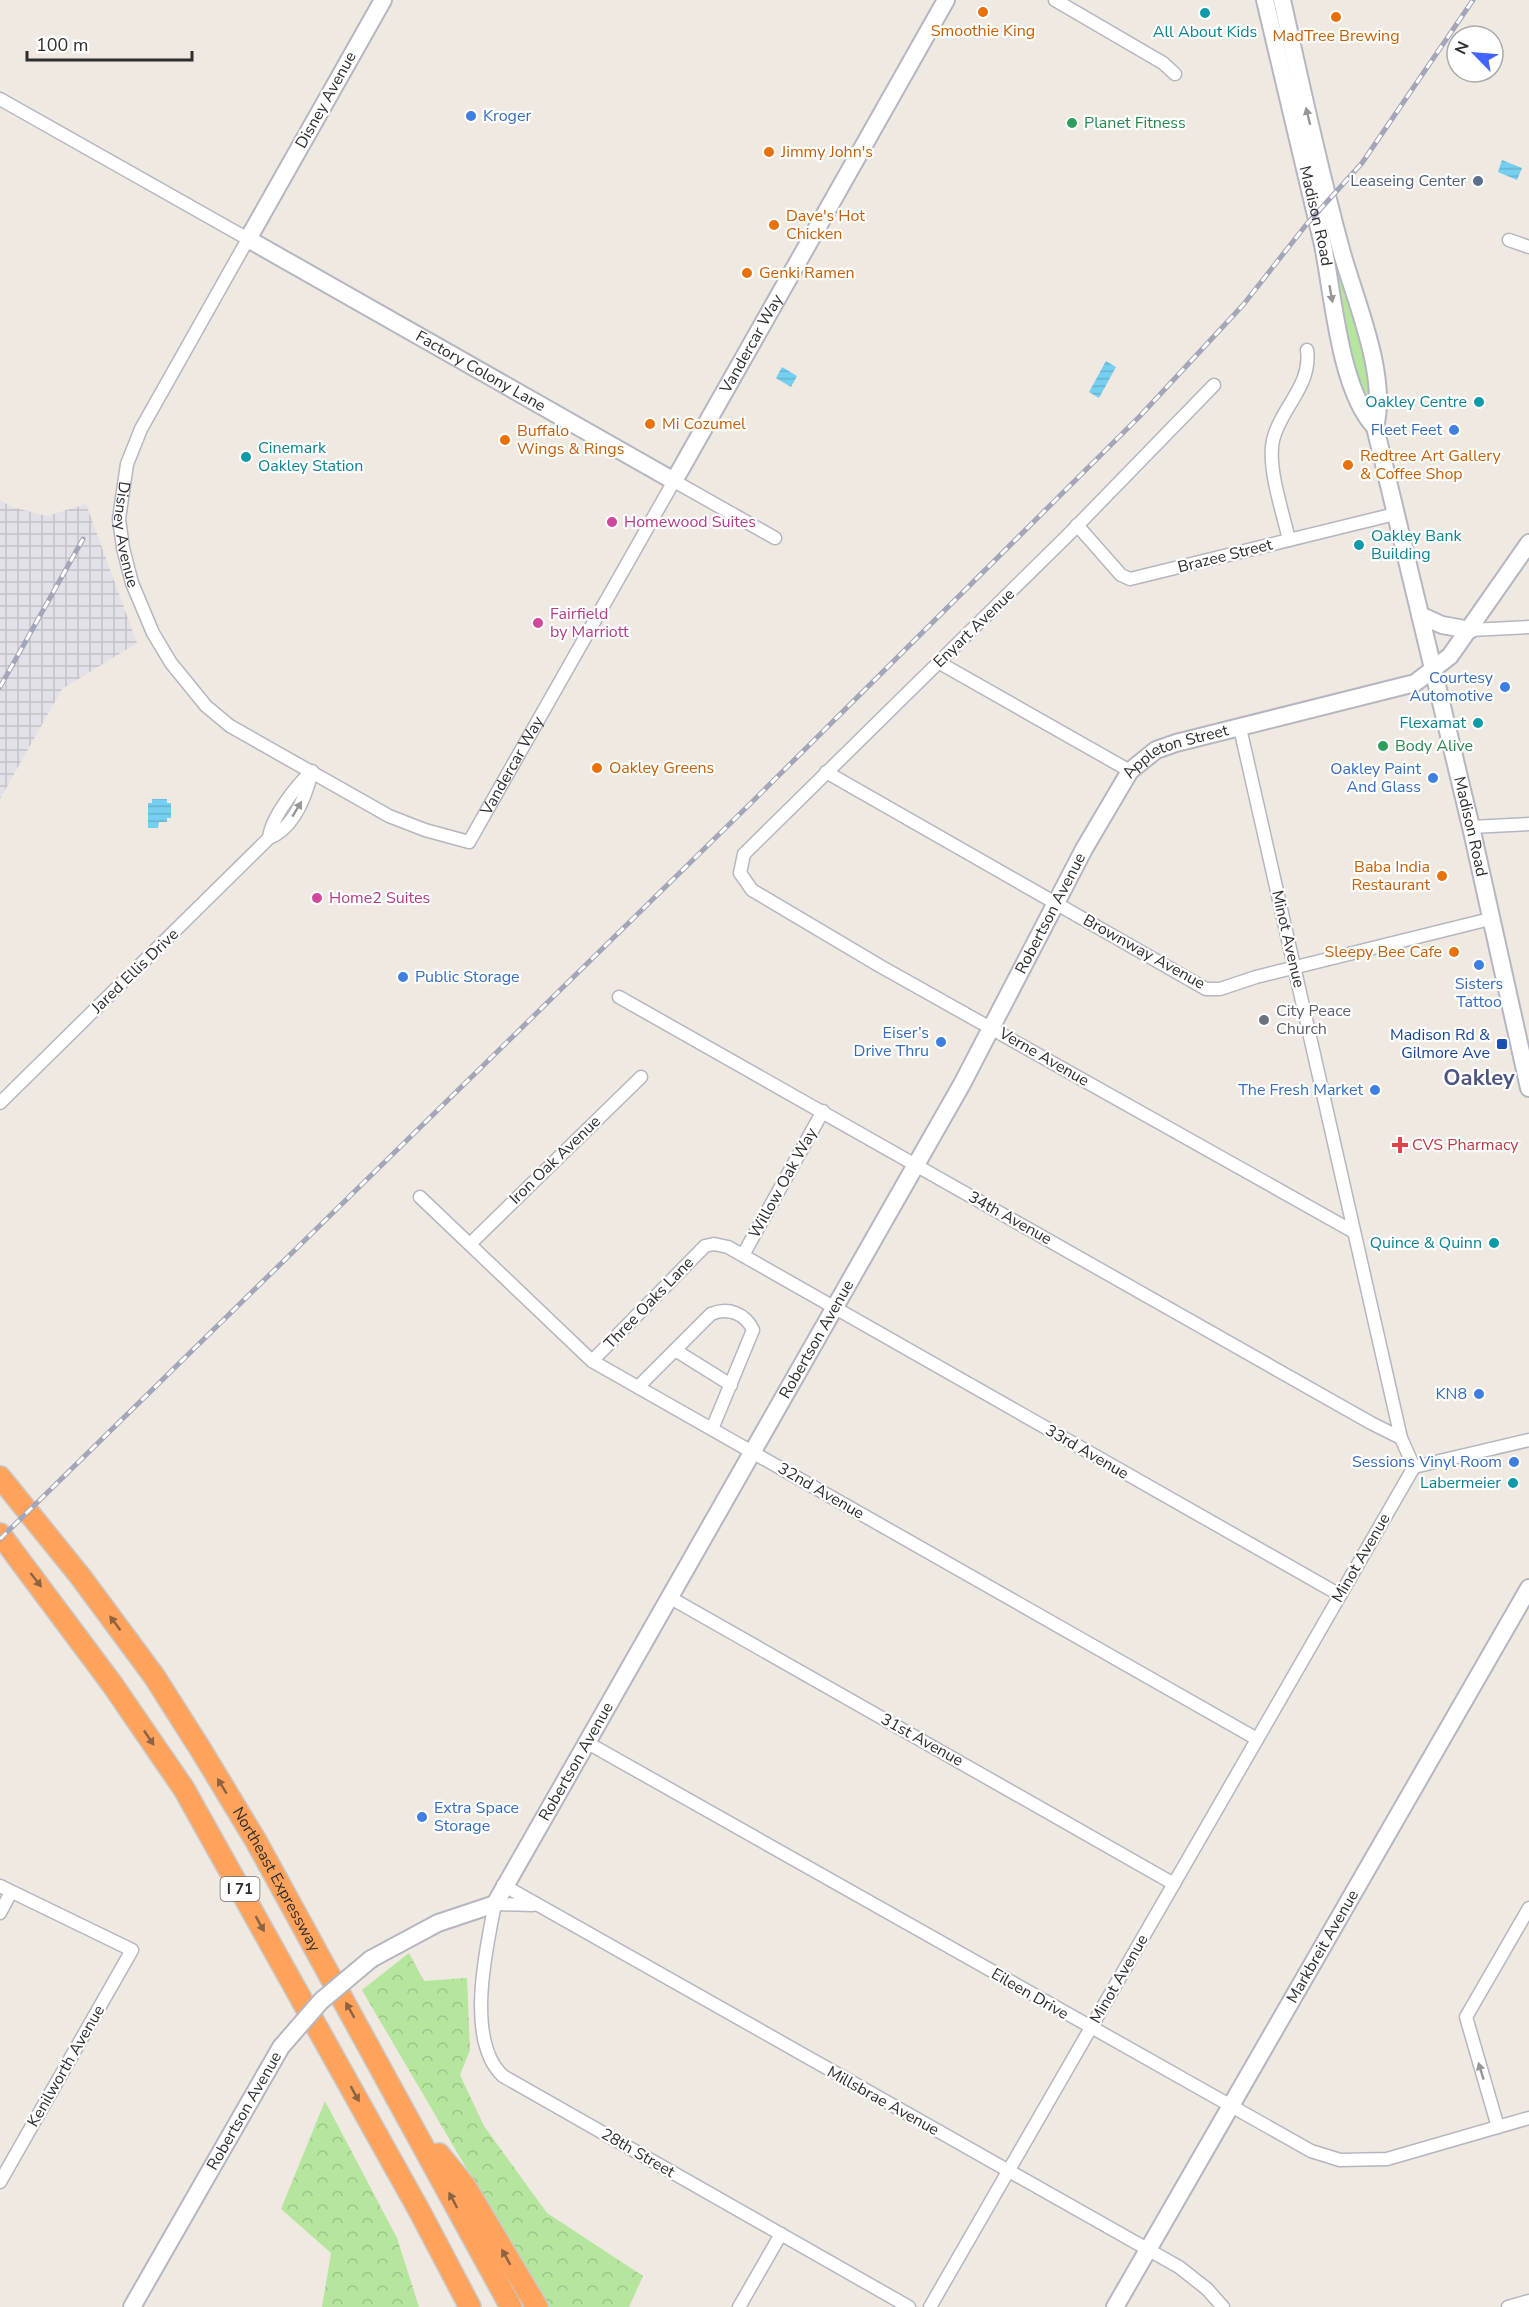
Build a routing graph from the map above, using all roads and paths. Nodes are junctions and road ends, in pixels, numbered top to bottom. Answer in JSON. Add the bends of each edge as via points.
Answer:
{"nodes":[{"id":1,"x":383,"y":0,"type":"edge"},
{"id":2,"x":946,"y":0,"type":"edge"},
{"id":3,"x":1055,"y":0,"type":"edge"},
{"id":4,"x":1264,"y":0,"type":"edge"},
{"id":5,"x":1282,"y":0,"type":"edge"},
{"id":6,"x":1175,"y":74,"type":"dead end"},
{"id":7,"x":0,"y":99,"type":"edge"},
{"id":8,"x":248,"y":239,"type":"junction"},
{"id":9,"x":1509,"y":240,"type":"dead end"},
{"id":10,"x":1529,"y":247,"type":"edge"},
{"id":11,"x":1306,"y":350,"type":"dead end"},
{"id":12,"x":1214,"y":385,"type":"dead end"},
{"id":13,"x":1375,"y":427,"type":"junction"},
{"id":14,"x":674,"y":481,"type":"junction"},
{"id":15,"x":1395,"y":514,"type":"junction"},
{"id":16,"x":1077,"y":525,"type":"junction"},
{"id":17,"x":775,"y":538,"type":"dead end"},
{"id":18,"x":1289,"y":540,"type":"junction"},
{"id":19,"x":1529,"y":543,"type":"edge"},
{"id":20,"x":1420,"y":615,"type":"junction"},
{"id":21,"x":1529,"y":627,"type":"edge"},
{"id":22,"x":1470,"y":630,"type":"junction"},
{"id":23,"x":938,"y":662,"type":"junction"},
{"id":24,"x":1433,"y":670,"type":"junction"},
{"id":25,"x":1240,"y":728,"type":"junction"},
{"id":26,"x":312,"y":771,"type":"junction"},
{"id":27,"x":1130,"y":771,"type":"junction"},
{"id":28,"x":826,"y":772,"type":"junction"},
{"id":29,"x":1529,"y":824,"type":"edge"},
{"id":30,"x":1471,"y":827,"type":"junction"},
{"id":31,"x":469,"y":842,"type":"joint"},
{"id":32,"x":740,"y":873,"type":"joint"},
{"id":33,"x":1058,"y":903,"type":"junction"},
{"id":34,"x":1490,"y":919,"type":"junction"},
{"id":35,"x":1294,"y":968,"type":"junction"},
{"id":36,"x":619,"y":997,"type":"dead end"},
{"id":37,"x":994,"y":1028,"type":"junction"},
{"id":38,"x":1526,"y":1064,"type":"edge"},
{"id":39,"x":641,"y":1077,"type":"dead end"},
{"id":40,"x":1529,"y":1088,"type":"edge"},
{"id":41,"x":0,"y":1103,"type":"edge"},
{"id":42,"x":823,"y":1111,"type":"junction"},
{"id":43,"x":916,"y":1166,"type":"junction"},
{"id":44,"x":420,"y":1197,"type":"dead end"},
{"id":45,"x":1354,"y":1232,"type":"junction"},
{"id":46,"x":470,"y":1244,"type":"junction"},
{"id":47,"x":743,"y":1255,"type":"junction"},
{"id":48,"x":834,"y":1309,"type":"junction"},
{"id":49,"x":675,"y":1350,"type":"junction"},
{"id":50,"x":592,"y":1361,"type":"junction"},
{"id":51,"x":731,"y":1385,"type":"junction"},
{"id":52,"x":638,"y":1387,"type":"junction"},
{"id":53,"x":712,"y":1429,"type":"junction"},
{"id":54,"x":1401,"y":1438,"type":"junction"},
{"id":55,"x":1529,"y":1440,"type":"edge"},
{"id":56,"x":753,"y":1451,"type":"junction"},
{"id":57,"x":1414,"y":1467,"type":"junction"},
{"id":58,"x":0,"y":1477,"type":"edge"},
{"id":59,"x":0,"y":1534,"type":"edge"},
{"id":60,"x":1529,"y":1588,"type":"edge"},
{"id":61,"x":1340,"y":1595,"type":"junction"},
{"id":62,"x":669,"y":1597,"type":"junction"},
{"id":63,"x":1257,"y":1739,"type":"junction"},
{"id":64,"x":586,"y":1742,"type":"junction"},
{"id":65,"x":1174,"y":1884,"type":"junction"},
{"id":66,"x":503,"y":1885,"type":"junction"},
{"id":67,"x":5,"y":1889,"type":"edge"},
{"id":68,"x":495,"y":1904,"type":"junction"},
{"id":69,"x":535,"y":1905,"type":"junction"},
{"id":70,"x":1529,"y":1908,"type":"edge"},
{"id":71,"x":0,"y":1913,"type":"edge"},
{"id":72,"x":490,"y":1926,"type":"joint"},
{"id":73,"x":1091,"y":2028,"type":"junction"},
{"id":74,"x":1230,"y":2107,"type":"junction"},
{"id":75,"x":409,"y":2116,"type":"junction"},
{"id":76,"x":1529,"y":2118,"type":"edge"},
{"id":77,"x":1498,"y":2127,"type":"junction"},
{"id":78,"x":1008,"y":2171,"type":"junction"},
{"id":79,"x":0,"y":2182,"type":"edge"},
{"id":80,"x":782,"y":2234,"type":"junction"},
{"id":81,"x":1148,"y":2250,"type":"junction"},
{"id":82,"x":1529,"y":2301,"type":"edge"},
{"id":83,"x":132,"y":2307,"type":"edge"},
{"id":84,"x":470,"y":2307,"type":"edge"},
{"id":85,"x":511,"y":2307,"type":"edge"},
{"id":86,"x":537,"y":2307,"type":"edge"},
{"id":87,"x":739,"y":2307,"type":"edge"},
{"id":88,"x":909,"y":2307,"type":"edge"},
{"id":89,"x":930,"y":2307,"type":"edge"},
{"id":90,"x":1115,"y":2307,"type":"edge"},
{"id":91,"x":1223,"y":2307,"type":"edge"},
{"id":92,"x":1508,"y":2307,"type":"edge"}],
"edges":[{"from":1,"to":8,"type":"street","name":"Disney Avenue"},
{"from":2,"to":14,"type":"street","name":"Vandercar Way"},
{"from":3,"to":6,"type":"street","via":[[1163,63]]},
{"from":4,"to":13,"type":"street","name":"Madison Road","one_way":true,"via":[[1323,246],[1343,352],[1364,415]]},
{"from":13,"to":5,"type":"street","name":"Madison Road","one_way":true,"via":[[1379,411],[1375,376],[1361,307],[1338,238]]},
{"from":7,"to":8,"type":"street"},
{"from":8,"to":14,"type":"street","name":"Factory Colony Lane"},
{"from":8,"to":26,"type":"street","name":"Disney Avenue","via":[[141,429],[127,464],[121,494],[122,538],[132,583],[153,633],[192,691],[230,726]]},
{"from":9,"to":10,"type":"street"},
{"from":11,"to":18,"type":"street","via":[[1307,371],[1278,425],[1272,451]]},
{"from":12,"to":16,"type":"street","name":"Enyart Avenue"},
{"from":13,"to":15,"type":"street","name":"Madison Road"},
{"from":14,"to":17,"type":"street","name":"Factory Colony Lane"},
{"from":14,"to":31,"type":"street","name":"Vandercar Way"},
{"from":15,"to":18,"type":"street","name":"Brazee Street"},
{"from":15,"to":20,"type":"street","name":"Madison Road"},
{"from":16,"to":18,"type":"street","name":"Brazee Street","via":[[1120,575],[1130,579]]},
{"from":16,"to":23,"type":"street","name":"Enyart Avenue"},
{"from":19,"to":22,"type":"street","name":"Appleton Street"},
{"from":20,"to":22,"type":"street","via":[[1442,625]]},
{"from":20,"to":24,"type":"street","name":"Madison Road"},
{"from":21,"to":22,"type":"street"},
{"from":22,"to":24,"type":"street","name":"Appleton Street"},
{"from":23,"to":27,"type":"street","name":"Appleton Street"},
{"from":23,"to":28,"type":"street","name":"Enyart Avenue"},
{"from":24,"to":25,"type":"street","name":"Appleton Street","via":[[1415,683]]},
{"from":24,"to":30,"type":"street","name":"Madison Road"},
{"from":25,"to":27,"type":"street","name":"Appleton Street","via":[[1156,750]]},
{"from":25,"to":35,"type":"street","name":"Minot Avenue"},
{"from":26,"to":31,"type":"street","name":"Disney Avenue","via":[[390,816]]},
{"from":26,"to":41,"type":"street","name":"Jared Ellis Drive","via":[[307,793],[280,834],[269,838]]},
{"from":27,"to":33,"type":"street","name":"Robertson Avenue","via":[[1084,849]]},
{"from":28,"to":32,"type":"street","name":"Enyart Avenue","via":[[744,854]]},
{"from":28,"to":33,"type":"street","name":"Brownway Avenue"},
{"from":29,"to":30,"type":"street"},
{"from":30,"to":34,"type":"street","name":"Madison Road"},
{"from":32,"to":37,"type":"street","name":"Verne Avenue","via":[[752,890]]},
{"from":33,"to":35,"type":"street","name":"Brownway Avenue","via":[[1206,988],[1220,989]]},
{"from":33,"to":37,"type":"street","name":"Robertson Avenue","via":[[1003,1003]]},
{"from":34,"to":35,"type":"street","name":"Brownway Avenue"},
{"from":34,"to":38,"type":"street","name":"Madison Road"},
{"from":35,"to":45,"type":"street","name":"Minot Avenue"},
{"from":36,"to":42,"type":"street","name":"34th Avenue"},
{"from":37,"to":43,"type":"street","name":"Robertson Avenue"},
{"from":37,"to":45,"type":"street","name":"Verne Avenue"},
{"from":38,"to":40,"type":"street","name":"Madison Road"},
{"from":39,"to":46,"type":"street","name":"Iron Oak Avenue"},
{"from":42,"to":43,"type":"street","name":"34th Avenue"},
{"from":42,"to":47,"type":"street","name":"Willow Oak Way"},
{"from":43,"to":48,"type":"street","name":"Robertson Avenue"},
{"from":43,"to":54,"type":"street","name":"34th Avenue"},
{"from":44,"to":46,"type":"street","name":"32nd Avenue"},
{"from":45,"to":54,"type":"street","name":"Minot Avenue"},
{"from":46,"to":50,"type":"street","name":"32nd Avenue"},
{"from":47,"to":48,"type":"street","name":"Three Oaks Lane"},
{"from":47,"to":50,"type":"street","name":"Three Oaks Lane","via":[[728,1247],[705,1246]]},
{"from":48,"to":56,"type":"street","name":"Robertson Avenue"},
{"from":48,"to":61,"type":"street","name":"33rd Avenue"},
{"from":49,"to":51,"type":"street"},
{"from":49,"to":51,"type":"street","via":[[711,1314],[724,1310],[748,1319],[753,1330]]},
{"from":49,"to":52,"type":"street"},
{"from":50,"to":52,"type":"street","name":"32nd Avenue"},
{"from":51,"to":53,"type":"street"},
{"from":52,"to":53,"type":"street","name":"32nd Avenue"},
{"from":53,"to":56,"type":"street","name":"32nd Avenue"},
{"from":54,"to":57,"type":"street","name":"Minot Avenue"},
{"from":55,"to":57,"type":"street"},
{"from":56,"to":62,"type":"street","name":"Robertson Avenue"},
{"from":56,"to":63,"type":"street","name":"32nd Avenue"},
{"from":57,"to":61,"type":"street","name":"Minot Avenue"},
{"from":75,"to":58,"type":"highway","name":"Northeast Expressway","number":"I 71","one_way":true,"via":[[256,1841],[154,1676]]},
{"from":59,"to":84,"type":"highway","number":"I 71","one_way":true,"via":[[84,1645],[184,1789]]},
{"from":60,"to":74,"type":"street","name":"Markbreit Avenue"},
{"from":61,"to":63,"type":"street","name":"Minot Avenue"},
{"from":62,"to":64,"type":"street","name":"Robertson Avenue"},
{"from":62,"to":65,"type":"street","name":"31st Avenue"},
{"from":63,"to":65,"type":"street","name":"Minot Avenue"},
{"from":64,"to":66,"type":"street","name":"Robertson Avenue"},
{"from":64,"to":73,"type":"street","name":"Eileen Drive"},
{"from":65,"to":73,"type":"street","name":"Minot Avenue"},
{"from":66,"to":68,"type":"street","name":"Robertson Avenue"},
{"from":66,"to":69,"type":"street","name":"Millsbrae Avenue"},
{"from":67,"to":71,"type":"street"},
{"from":67,"to":79,"type":"street","name":"Kenilworth Avenue","via":[[132,1950]]},
{"from":68,"to":69,"type":"street","name":"Millsbrae Avenue"},
{"from":68,"to":72,"type":"street","name":"Robertson Avenue"},
{"from":68,"to":83,"type":"street","name":"Robertson Avenue","bridge":true,"via":[[438,1923],[371,1959],[321,2001],[281,2047]]},
{"from":69,"to":78,"type":"street","name":"Millsbrae Avenue"},
{"from":77,"to":70,"type":"street","one_way":true,"via":[[1466,2017]]},
{"from":72,"to":80,"type":"street","name":"28th Street","via":[[482,2004],[485,2048],[495,2069]]},
{"from":73,"to":74,"type":"street","name":"Eileen Drive"},
{"from":73,"to":78,"type":"street","name":"Minot Avenue"},
{"from":74,"to":77,"type":"street","name":"Eileen Drive","via":[[1311,2151],[1356,2162],[1387,2159]]},
{"from":74,"to":81,"type":"street","name":"Markbreit Avenue"},
{"from":85,"to":75,"type":"highway","name":"Northeast Expressway","number":"I 71","one_way":true},
{"from":86,"to":75,"type":"highway","one_way":true,"via":[[465,2186]]},
{"from":76,"to":77,"type":"street","name":"Eileen Drive"},
{"from":78,"to":81,"type":"street","name":"Millsbrae Avenue"},
{"from":78,"to":89,"type":"street","name":"Minot Avenue"},
{"from":80,"to":87,"type":"street"},
{"from":80,"to":88,"type":"street","name":"28th Street"},
{"from":81,"to":90,"type":"street","name":"Markbreit Avenue"},
{"from":81,"to":91,"type":"street","name":"Millsbrae Avenue","via":[[1196,2279]]},
{"from":82,"to":92,"type":"street"}]}
